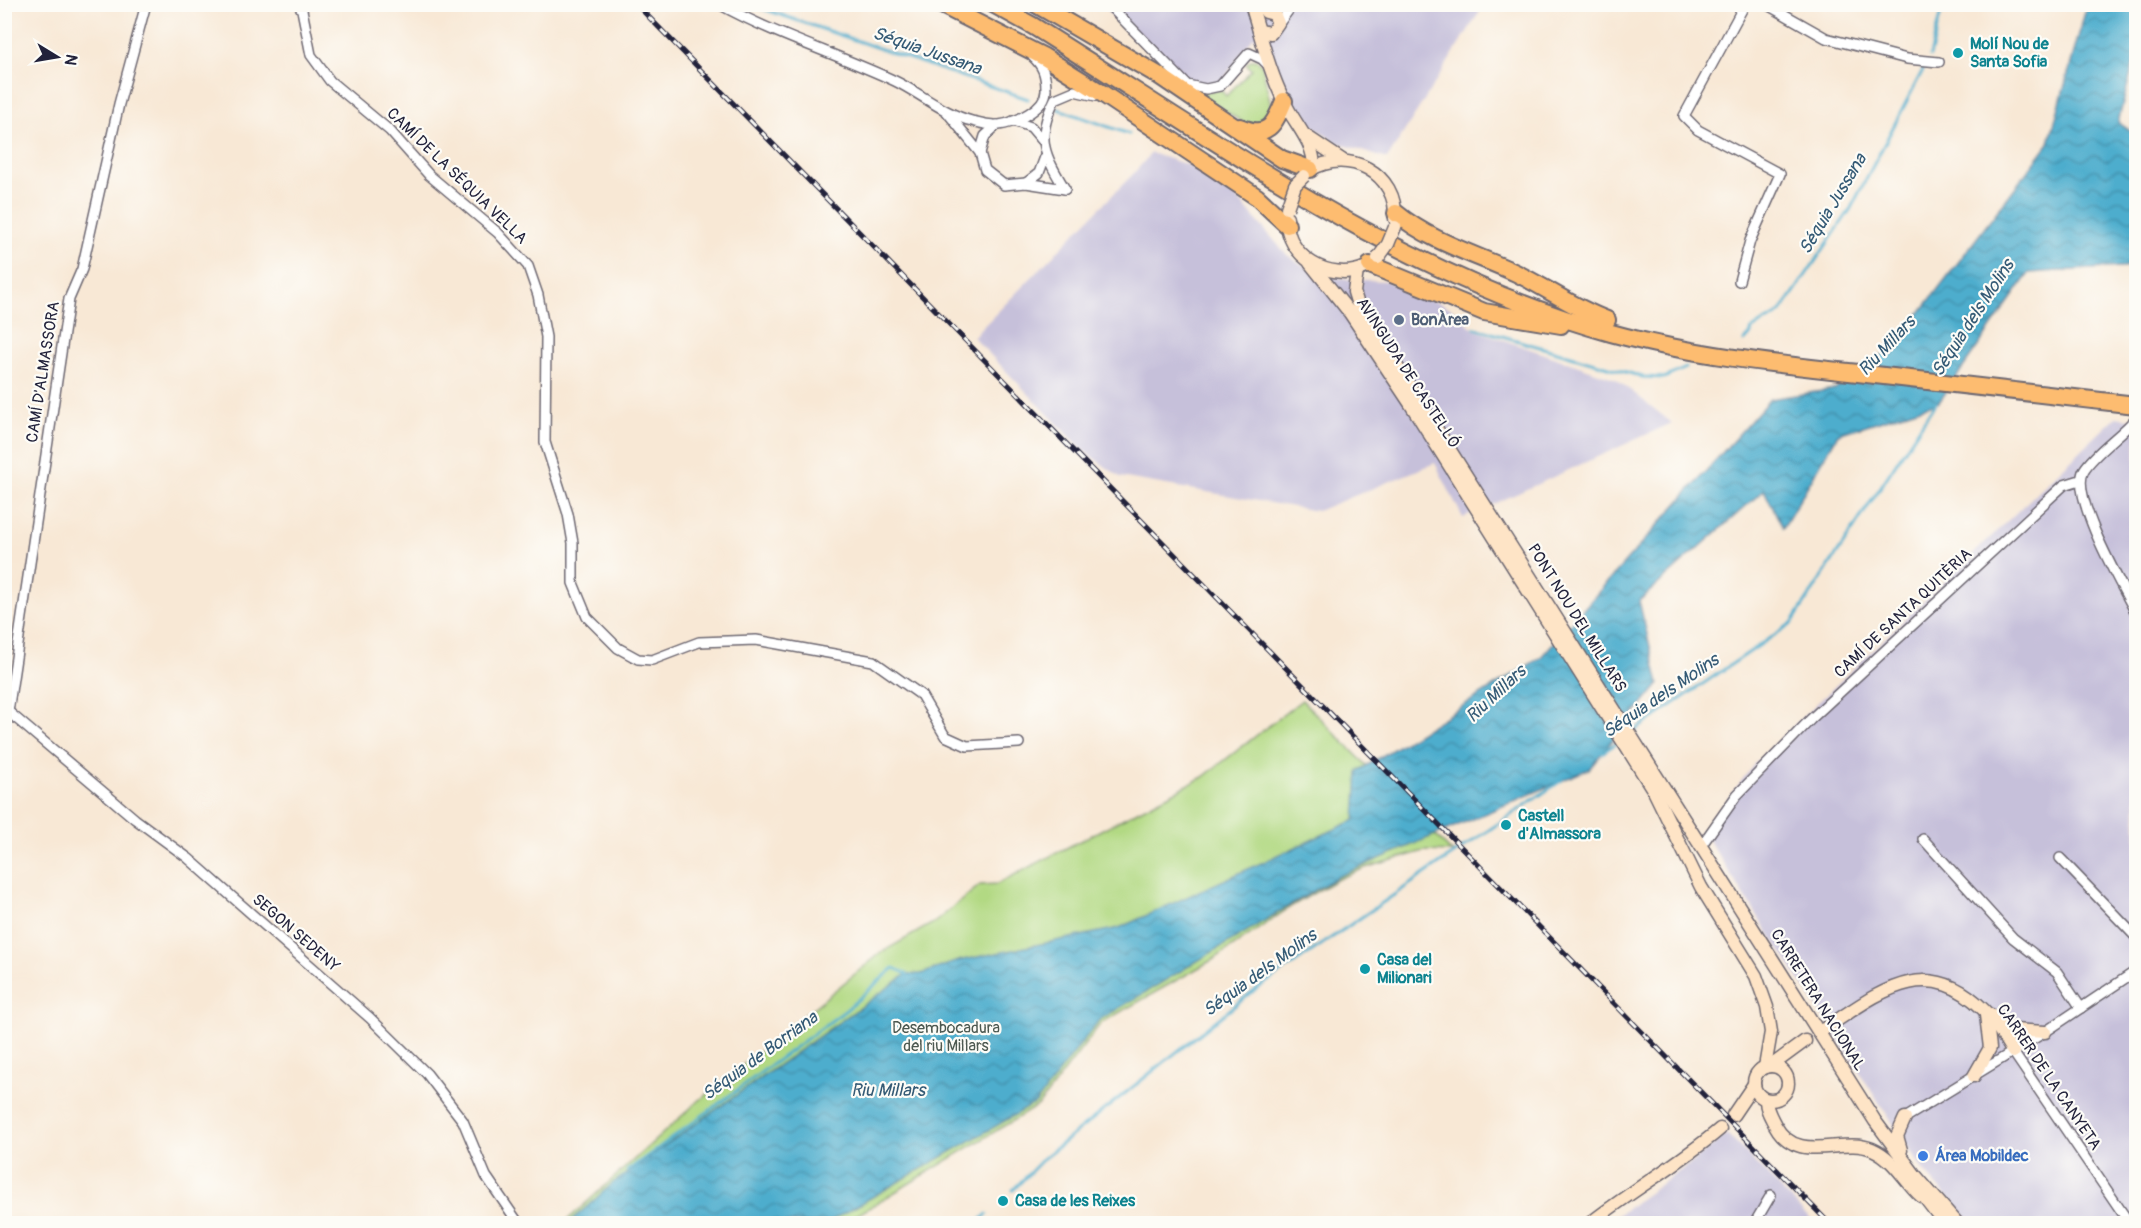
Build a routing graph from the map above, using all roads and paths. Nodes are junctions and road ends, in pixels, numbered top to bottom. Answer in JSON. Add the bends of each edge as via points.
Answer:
{"nodes":[{"id":1,"x":146,"y":4,"type":"edge"},
{"id":2,"x":297,"y":4,"type":"edge"},
{"id":3,"x":719,"y":4,"type":"edge"},
{"id":4,"x":940,"y":4,"type":"edge"},
{"id":5,"x":993,"y":4,"type":"edge"},
{"id":6,"x":1036,"y":4,"type":"edge"},
{"id":7,"x":1048,"y":4,"type":"edge"},
{"id":8,"x":1108,"y":4,"type":"edge"},
{"id":9,"x":1251,"y":4,"type":"edge"},
{"id":10,"x":1292,"y":4,"type":"edge"},
{"id":11,"x":1745,"y":4,"type":"edge"},
{"id":12,"x":1766,"y":4,"type":"edge"},
{"id":13,"x":1266,"y":10,"type":"edge"},
{"id":14,"x":1258,"y":26,"type":"junction"},
{"id":15,"x":1276,"y":29,"type":"junction"},
{"id":16,"x":1024,"y":49,"type":"junction"},
{"id":17,"x":1939,"y":62,"type":"dead end"},
{"id":18,"x":1273,"y":71,"type":"junction"},
{"id":19,"x":1158,"y":75,"type":"junction"},
{"id":20,"x":1284,"y":101,"type":"junction"},
{"id":21,"x":943,"y":108,"type":"junction"},
{"id":22,"x":1213,"y":112,"type":"junction"},
{"id":23,"x":1130,"y":114,"type":"junction"},
{"id":24,"x":1013,"y":121,"type":"junction"},
{"id":25,"x":997,"y":125,"type":"junction"},
{"id":26,"x":1304,"y":135,"type":"junction"},
{"id":27,"x":1042,"y":140,"type":"junction"},
{"id":28,"x":980,"y":153,"type":"junction"},
{"id":29,"x":1045,"y":157,"type":"junction"},
{"id":30,"x":1342,"y":160,"type":"junction"},
{"id":31,"x":1310,"y":171,"type":"junction"},
{"id":32,"x":1026,"y":183,"type":"junction"},
{"id":33,"x":1287,"y":216,"type":"junction"},
{"id":34,"x":1395,"y":220,"type":"junction"},
{"id":35,"x":1310,"y":262,"type":"junction"},
{"id":36,"x":1368,"y":265,"type":"junction"},
{"id":37,"x":1739,"y":281,"type":"dead end"},
{"id":38,"x":1609,"y":332,"type":"junction"},
{"id":39,"x":1667,"y":345,"type":"junction"},
{"id":40,"x":2136,"y":405,"type":"edge"},
{"id":41,"x":2136,"y":418,"type":"edge"},
{"id":42,"x":2080,"y":480,"type":"junction"},
{"id":43,"x":1478,"y":502,"type":"junction"},
{"id":44,"x":2136,"y":614,"type":"edge"},
{"id":45,"x":6,"y":711,"type":"edge"},
{"id":46,"x":1019,"y":744,"type":"dead end"},
{"id":47,"x":1658,"y":788,"type":"junction"},
{"id":48,"x":1923,"y":839,"type":"dead end"},
{"id":49,"x":1701,"y":846,"type":"junction"},
{"id":50,"x":2060,"y":858,"type":"dead end"},
{"id":51,"x":2136,"y":937,"type":"edge"},
{"id":52,"x":2136,"y":971,"type":"edge"},
{"id":53,"x":2081,"y":1008,"type":"junction"},
{"id":54,"x":1986,"y":1011,"type":"junction"},
{"id":55,"x":1824,"y":1029,"type":"dead end"},
{"id":56,"x":2044,"y":1032,"type":"junction"},
{"id":57,"x":1805,"y":1041,"type":"dead end"},
{"id":58,"x":1792,"y":1050,"type":"junction"},
{"id":59,"x":2013,"y":1052,"type":"junction"},
{"id":60,"x":1768,"y":1066,"type":"junction"},
{"id":61,"x":1786,"y":1074,"type":"junction"},
{"id":62,"x":1974,"y":1076,"type":"junction"},
{"id":63,"x":1754,"y":1084,"type":"junction"},
{"id":64,"x":1857,"y":1092,"type":"junction"},
{"id":65,"x":1765,"y":1099,"type":"junction"},
{"id":66,"x":1905,"y":1118,"type":"junction"},
{"id":67,"x":1720,"y":1129,"type":"dead end"},
{"id":68,"x":1771,"y":1195,"type":"dead end"},
{"id":69,"x":1928,"y":1196,"type":"junction"},
{"id":70,"x":519,"y":1224,"type":"edge"},
{"id":71,"x":1589,"y":1224,"type":"edge"},
{"id":72,"x":1754,"y":1224,"type":"edge"},
{"id":73,"x":1946,"y":1224,"type":"edge"},
{"id":74,"x":1958,"y":1224,"type":"edge"},
{"id":75,"x":2130,"y":1224,"type":"edge"}],
"edges":[{"from":1,"to":45,"type":"street","name":"CAMÍ D'ALMASSORA","via":[[118,104],[82,269],[69,299]]},
{"from":2,"to":46,"type":"street","name":"CAMÍ DE LA SÉQUIA VELLA","via":[[302,10],[311,55],[330,81],[390,131],[429,175],[498,233],[528,266],[546,337],[545,442],[568,514],[573,583],[587,618],[618,648],[638,659],[652,660],[699,642],[756,640],[873,661],[921,695],[945,736],[967,746]]},
{"from":3,"to":21,"type":"street","via":[[757,25],[898,83]]},
{"from":4,"to":16,"type":"highway"},
{"from":5,"to":38,"type":"highway","via":[[1356,227],[1477,285]]},
{"from":6,"to":19,"type":"highway"},
{"from":7,"to":19,"type":"street"},
{"from":8,"to":18,"type":"street","via":[[1187,85],[1206,89],[1220,86],[1249,53]]},
{"from":9,"to":14,"type":"main road"},
{"from":10,"to":13,"type":"street"},
{"from":10,"to":15,"type":"street"},
{"from":11,"to":37,"type":"street","via":[[1684,116],[1698,130],[1780,174],[1750,241]]},
{"from":12,"to":17,"type":"street","via":[[1826,38],[1907,59]]},
{"from":13,"to":14,"type":"main road","via":[[1260,14]]},
{"from":13,"to":15,"type":"main road","via":[[1277,20]]},
{"from":14,"to":15,"type":"main road","via":[[1265,34]]},
{"from":14,"to":18,"type":"main road"},
{"from":15,"to":18,"type":"main road"},
{"from":16,"to":23,"type":"highway","via":[[1053,63]]},
{"from":16,"to":24,"type":"street","via":[[1040,63],[1047,93],[1037,107]]},
{"from":18,"to":20,"type":"main road"},
{"from":19,"to":22,"type":"highway"},
{"from":20,"to":22,"type":"highway","via":[[1276,121],[1256,133]]},
{"from":20,"to":26,"type":"main road"},
{"from":21,"to":25,"type":"street","via":[[970,120]]},
{"from":21,"to":28,"type":"street"},
{"from":22,"to":31,"type":"highway","via":[[1282,159]]},
{"from":23,"to":27,"type":"street","via":[[1098,96],[1074,91],[1055,99]]},
{"from":23,"to":33,"type":"highway"},
{"from":24,"to":25,"type":"street"},
{"from":24,"to":27,"type":"street","via":[[1031,127]]},
{"from":25,"to":28,"type":"street","via":[[985,136]]},
{"from":26,"to":30,"type":"main road"},
{"from":26,"to":31,"type":"main road","via":[[1313,152]]},
{"from":27,"to":29,"type":"street"},
{"from":28,"to":32,"type":"street","via":[[985,170],[1004,185]]},
{"from":29,"to":32,"type":"street","via":[[1039,173]]},
{"from":29,"to":32,"type":"street","via":[[1065,189]]},
{"from":30,"to":31,"type":"main road"},
{"from":30,"to":34,"type":"main road","via":[[1364,166],[1383,179],[1394,200]]},
{"from":31,"to":33,"type":"main road","bridge":true,"via":[[1295,185]]},
{"from":33,"to":35,"type":"main road","via":[[1299,252]]},
{"from":34,"to":36,"type":"main road","bridge":true,"via":[[1388,244]]},
{"from":34,"to":39,"type":"highway","via":[[1517,274],[1591,314],[1656,335]]},
{"from":35,"to":36,"type":"main road","via":[[1342,273]]},
{"from":35,"to":43,"type":"main road","name":"AVINGUDA DE CASTELLÓ","via":[[1350,313]]},
{"from":36,"to":38,"type":"highway","via":[[1484,312],[1590,332]]},
{"from":36,"to":43,"type":"main road","name":"AVINGUDA DE CASTELLÓ","via":[[1354,292],[1358,305]]},
{"from":38,"to":39,"type":"highway"},
{"from":39,"to":40,"type":"highway","via":[[1782,364]]},
{"from":41,"to":42,"type":"street","name":"CAMÍ DE SANTA QUITÈRIA","via":[[2086,466]]},
{"from":42,"to":44,"type":"street","via":[[2103,550]]},
{"from":42,"to":49,"type":"street","name":"CAMÍ DE SANTA QUITÈRIA","via":[[2064,485],[1811,718],[1737,795]]},
{"from":43,"to":47,"type":"main road","name":"PONT NOU DEL MILLARS"},
{"from":45,"to":70,"type":"street","name":"SEGON SEDENY","via":[[197,866],[370,1018],[427,1074],[464,1121],[486,1176]]},
{"from":47,"to":49,"type":"main road","name":"CARRETERA NACIONAL"},
{"from":47,"to":60,"type":"main road","via":[[1701,887],[1756,976],[1771,1032]]},
{"from":47,"to":69,"type":"main road","name":"CARRETERA NACIONAL","via":[[1837,1075]]},
{"from":48,"to":53,"type":"street","via":[[2013,938],[2057,972]]},
{"from":49,"to":64,"type":"main road","name":"CARRETERA NACIONAL"},
{"from":50,"to":51,"type":"street"},
{"from":52,"to":53,"type":"street"},
{"from":53,"to":56,"type":"street"},
{"from":54,"to":55,"type":"main road","name":"CARRER DE LA CANYETA","via":[[1962,991],[1936,980],[1911,980],[1889,988]]},
{"from":54,"to":56,"type":"main road","via":[[2014,1030]]},
{"from":54,"to":59,"type":"main road","name":"CARRER DE LA CANYETA"},
{"from":54,"to":62,"type":"main road","via":[[1990,1048]]},
{"from":56,"to":59,"type":"street"},
{"from":57,"to":58,"type":"main road"},
{"from":58,"to":60,"type":"main road"},
{"from":58,"to":61,"type":"main road"},
{"from":59,"to":62,"type":"street"},
{"from":59,"to":75,"type":"street","name":"CARRER DE LA CANYETA"},
{"from":60,"to":61,"type":"main road","via":[[1780,1068]]},
{"from":60,"to":63,"type":"main road","via":[[1755,1076]]},
{"from":61,"to":65,"type":"main road","via":[[1789,1084],[1785,1094],[1776,1100]]},
{"from":62,"to":66,"type":"street"},
{"from":63,"to":65,"type":"main road","via":[[1756,1092]]},
{"from":63,"to":65,"type":"main road","via":[[1736,1113]]},
{"from":64,"to":66,"type":"main road","via":[[1882,1120]]},
{"from":64,"to":69,"type":"main road","name":"CARRETERA NACIONAL"},
{"from":65,"to":69,"type":"main road","via":[[1777,1129],[1795,1144],[1814,1149],[1870,1148],[1889,1158],[1912,1188]]},
{"from":66,"to":69,"type":"main road","via":[[1898,1129],[1897,1144]]},
{"from":67,"to":71,"type":"main road","via":[[1688,1156],[1629,1192]]},
{"from":68,"to":72,"type":"street"},
{"from":69,"to":73,"type":"main road","name":"CARRETERA NACIONAL"},
{"from":69,"to":74,"type":"main road","name":"CARRETERA NACIONAL"}]}
